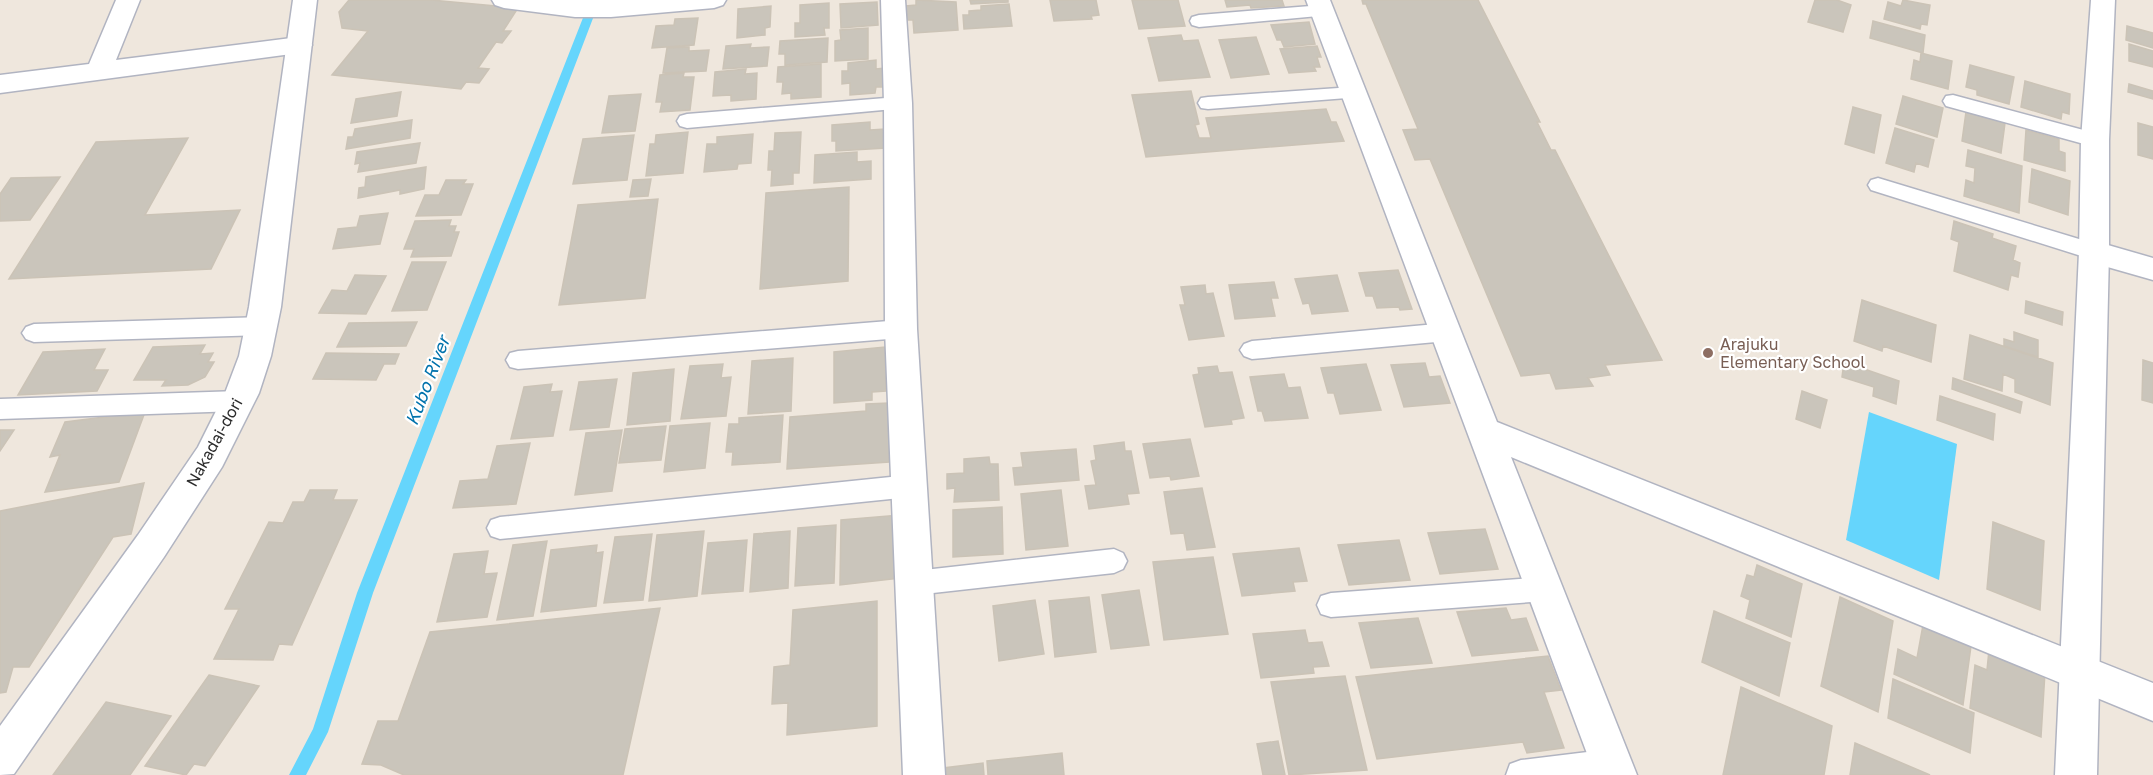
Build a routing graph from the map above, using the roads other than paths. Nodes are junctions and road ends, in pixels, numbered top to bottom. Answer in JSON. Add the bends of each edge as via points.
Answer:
{"nodes":[{"id":1,"x":128,"y":0,"type":"edge"},
{"id":2,"x":305,"y":0,"type":"edge"},
{"id":3,"x":504,"y":0,"type":"edge"},
{"id":4,"x":704,"y":0,"type":"edge"},
{"id":5,"x":893,"y":0,"type":"edge"},
{"id":6,"x":2103,"y":0,"type":"edge"},
{"id":7,"x":1320,"y":6,"type":"edge"},
{"id":8,"x":1199,"y":21,"type":"dead end"},
{"id":9,"x":300,"y":45,"type":"junction"},
{"id":10,"x":99,"y":71,"type":"junction"},
{"id":11,"x":0,"y":84,"type":"edge"},
{"id":12,"x":1353,"y":93,"type":"junction"},
{"id":13,"x":1953,"y":101,"type":"dead end"},
{"id":14,"x":898,"y":102,"type":"junction"},
{"id":15,"x":1208,"y":103,"type":"dead end"},
{"id":16,"x":687,"y":121,"type":"dead end"},
{"id":17,"x":2095,"y":140,"type":"junction"},
{"id":18,"x":1878,"y":185,"type":"dead end"},
{"id":19,"x":2094,"y":252,"type":"junction"},
{"id":20,"x":2153,"y":269,"type":"edge"},
{"id":21,"x":261,"y":326,"type":"junction"},
{"id":22,"x":901,"y":329,"type":"junction"},
{"id":23,"x":1447,"y":332,"type":"junction"},
{"id":24,"x":34,"y":333,"type":"dead end"},
{"id":25,"x":1252,"y":350,"type":"dead end"},
{"id":26,"x":518,"y":360,"type":"dead end"},
{"id":27,"x":239,"y":401,"type":"junction"},
{"id":28,"x":0,"y":409,"type":"edge"},
{"id":29,"x":1484,"y":431,"type":"junction"},
{"id":30,"x":910,"y":486,"type":"junction"},
{"id":31,"x":500,"y":528,"type":"dead end"},
{"id":32,"x":1114,"y":561,"type":"dead end"},
{"id":33,"x":915,"y":583,"type":"junction"},
{"id":34,"x":1545,"y":589,"type":"junction"},
{"id":35,"x":1331,"y":605,"type":"dead end"},
{"id":36,"x":2079,"y":673,"type":"junction"},
{"id":37,"x":2153,"y":702,"type":"edge"},
{"id":38,"x":0,"y":760,"type":"edge"},
{"id":39,"x":1614,"y":770,"type":"edge"},
{"id":40,"x":924,"y":775,"type":"edge"},
{"id":41,"x":1521,"y":775,"type":"edge"},
{"id":42,"x":2076,"y":775,"type":"edge"}],
"edges":[{"from":1,"to":10,"type":"street"},
{"from":2,"to":9,"type":"street","name":"Nakadai-dori"},
{"from":3,"to":4,"type":"street","via":[[575,9],[611,9]]},
{"from":5,"to":14,"type":"street"},
{"from":6,"to":17,"type":"street"},
{"from":7,"to":8,"type":"lane"},
{"from":7,"to":12,"type":"street"},
{"from":9,"to":10,"type":"street"},
{"from":9,"to":21,"type":"street","name":"Nakadai-dori"},
{"from":10,"to":11,"type":"street"},
{"from":12,"to":15,"type":"lane"},
{"from":12,"to":23,"type":"street"},
{"from":13,"to":17,"type":"lane"},
{"from":14,"to":16,"type":"lane"},
{"from":14,"to":22,"type":"street"},
{"from":17,"to":19,"type":"street"},
{"from":18,"to":19,"type":"lane"},
{"from":19,"to":20,"type":"street"},
{"from":19,"to":36,"type":"street"},
{"from":21,"to":24,"type":"lane"},
{"from":21,"to":27,"type":"street","name":"Nakadai-dori"},
{"from":22,"to":26,"type":"lane"},
{"from":22,"to":30,"type":"street"},
{"from":23,"to":25,"type":"lane"},
{"from":23,"to":29,"type":"street"},
{"from":27,"to":28,"type":"lane"},
{"from":27,"to":38,"type":"street","name":"Nakadai-dori","via":[[210,457],[151,546]]},
{"from":29,"to":34,"type":"street"},
{"from":29,"to":36,"type":"street"},
{"from":30,"to":31,"type":"lane"},
{"from":30,"to":33,"type":"street"},
{"from":32,"to":33,"type":"lane"},
{"from":33,"to":40,"type":"street"},
{"from":34,"to":35,"type":"lane"},
{"from":34,"to":39,"type":"street"},
{"from":36,"to":37,"type":"street"},
{"from":36,"to":42,"type":"street"},
{"from":39,"to":41,"type":"lane"}]}
